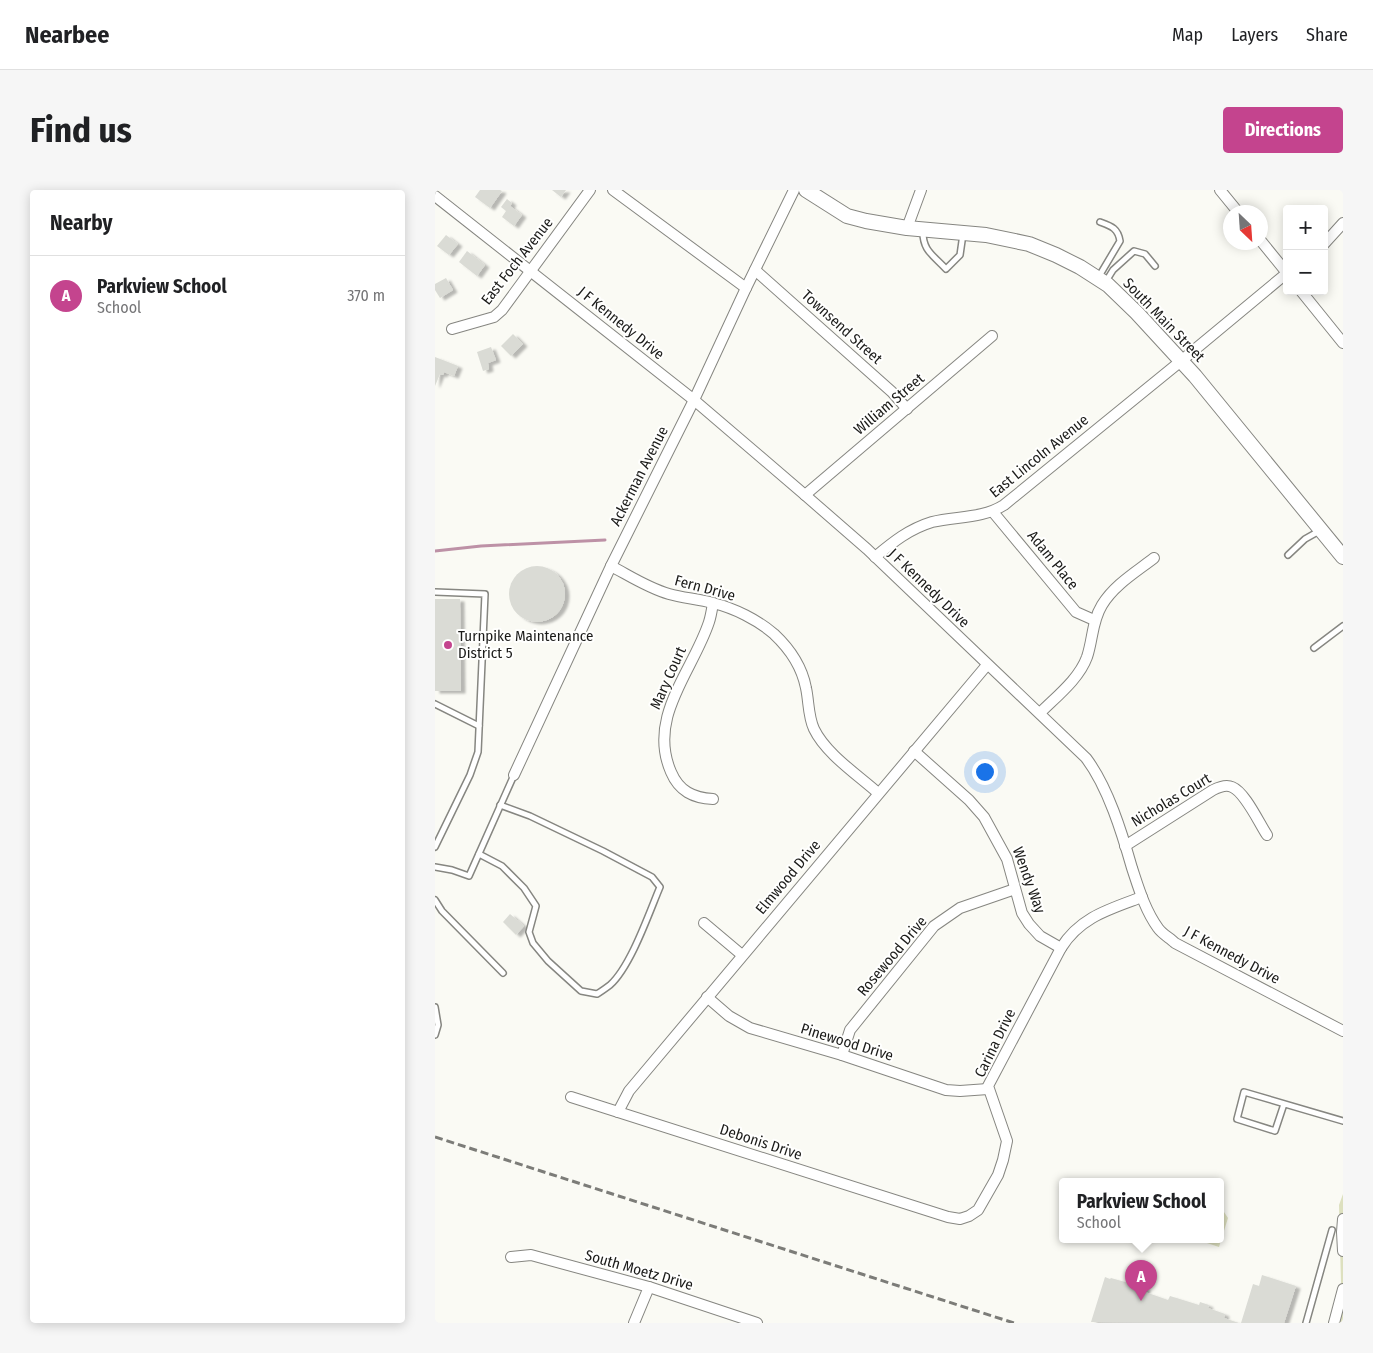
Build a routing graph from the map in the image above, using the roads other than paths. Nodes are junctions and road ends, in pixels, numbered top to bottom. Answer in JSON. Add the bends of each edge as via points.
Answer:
{"nodes":[{"id":1,"x":590,"y":190,"type":"edge"},
{"id":2,"x":613,"y":190,"type":"edge"},
{"id":3,"x":794,"y":190,"type":"edge"},
{"id":4,"x":806,"y":190,"type":"edge"},
{"id":5,"x":921,"y":190,"type":"edge"},
{"id":6,"x":1220,"y":190,"type":"edge"},
{"id":7,"x":435,"y":196,"type":"edge"},
{"id":8,"x":1232,"y":205,"type":"edge"},
{"id":9,"x":1101,"y":222,"type":"dead end"},
{"id":10,"x":1343,"y":223,"type":"edge"},
{"id":11,"x":907,"y":228,"type":"junction"},
{"id":12,"x":923,"y":229,"type":"junction"},
{"id":13,"x":963,"y":233,"type":"junction"},
{"id":14,"x":1328,"y":240,"type":"edge"},
{"id":15,"x":1268,"y":250,"type":"edge"},
{"id":16,"x":1155,"y":266,"type":"dead end"},
{"id":17,"x":1283,"y":268,"type":"edge"},
{"id":18,"x":755,"y":270,"type":"junction"},
{"id":19,"x":531,"y":271,"type":"junction"},
{"id":20,"x":1283,"y":276,"type":"edge"},
{"id":21,"x":1101,"y":281,"type":"junction"},
{"id":22,"x":746,"y":288,"type":"junction"},
{"id":23,"x":1304,"y":295,"type":"edge"},
{"id":24,"x":452,"y":329,"type":"dead end"},
{"id":25,"x":992,"y":336,"type":"dead end"},
{"id":26,"x":1343,"y":343,"type":"edge"},
{"id":27,"x":1181,"y":362,"type":"junction"},
{"id":28,"x":694,"y":400,"type":"junction"},
{"id":29,"x":907,"y":409,"type":"junction"},
{"id":30,"x":805,"y":495,"type":"junction"},
{"id":31,"x":993,"y":512,"type":"junction"},
{"id":32,"x":1321,"y":530,"type":"junction"},
{"id":33,"x":1287,"y":555,"type":"dead end"},
{"id":34,"x":875,"y":557,"type":"junction"},
{"id":35,"x":1154,"y":558,"type":"dead end"},
{"id":36,"x":1343,"y":558,"type":"edge"},
{"id":37,"x":611,"y":566,"type":"junction"},
{"id":38,"x":435,"y":592,"type":"edge"},
{"id":39,"x":713,"y":603,"type":"junction"},
{"id":40,"x":1095,"y":620,"type":"junction"},
{"id":41,"x":1343,"y":626,"type":"edge"},
{"id":42,"x":1314,"y":648,"type":"dead end"},
{"id":43,"x":987,"y":665,"type":"junction"},
{"id":44,"x":435,"y":704,"type":"edge"},
{"id":45,"x":1040,"y":713,"type":"junction"},
{"id":46,"x":479,"y":726,"type":"junction"},
{"id":47,"x":914,"y":752,"type":"junction"},
{"id":48,"x":514,"y":776,"type":"joint"},
{"id":49,"x":878,"y":793,"type":"junction"},
{"id":50,"x":713,"y":799,"type":"dead end"},
{"id":51,"x":501,"y":805,"type":"junction"},
{"id":52,"x":1267,"y":835,"type":"dead end"},
{"id":53,"x":1125,"y":846,"type":"junction"},
{"id":54,"x":435,"y":847,"type":"edge"},
{"id":55,"x":479,"y":854,"type":"junction"},
{"id":56,"x":435,"y":867,"type":"edge"},
{"id":57,"x":1015,"y":889,"type":"junction"},
{"id":58,"x":1142,"y":897,"type":"junction"},
{"id":59,"x":435,"y":900,"type":"edge"},
{"id":60,"x":704,"y":922,"type":"dead end"},
{"id":61,"x":1061,"y":948,"type":"junction"},
{"id":62,"x":742,"y":955,"type":"junction"},
{"id":63,"x":503,"y":973,"type":"dead end"},
{"id":64,"x":707,"y":997,"type":"junction"},
{"id":65,"x":435,"y":1007,"type":"edge"},
{"id":66,"x":1343,"y":1032,"type":"edge"},
{"id":67,"x":435,"y":1035,"type":"edge"},
{"id":68,"x":841,"y":1055,"type":"junction"},
{"id":69,"x":988,"y":1088,"type":"junction"},
{"id":70,"x":571,"y":1097,"type":"dead end"},
{"id":71,"x":1284,"y":1104,"type":"junction"},
{"id":72,"x":618,"y":1112,"type":"junction"},
{"id":73,"x":1343,"y":1122,"type":"edge"},
{"id":74,"x":942,"y":1216,"type":"joint"},
{"id":75,"x":1343,"y":1219,"type":"edge"},
{"id":76,"x":1332,"y":1230,"type":"dead end"},
{"id":77,"x":1343,"y":1250,"type":"edge"},
{"id":78,"x":511,"y":1257,"type":"dead end"},
{"id":79,"x":649,"y":1287,"type":"junction"},
{"id":80,"x":1343,"y":1289,"type":"edge"},
{"id":81,"x":634,"y":1323,"type":"edge"},
{"id":82,"x":757,"y":1323,"type":"edge"},
{"id":83,"x":1306,"y":1323,"type":"edge"},
{"id":84,"x":1333,"y":1323,"type":"edge"}],
"edges":[{"from":1,"to":19,"type":"street","name":"East Foch Avenue"},
{"from":2,"to":22,"type":"street"},
{"from":3,"to":18,"type":"street","name":"Ackerman Avenue"},
{"from":4,"to":11,"type":"street","name":"South Main Street","via":[[847,216]]},
{"from":5,"to":11,"type":"street"},
{"from":6,"to":8,"type":"street"},
{"from":7,"to":19,"type":"street","name":"J F Kennedy Drive"},
{"from":9,"to":21,"type":"lane","via":[[1113,227],[1120,241]]},
{"from":10,"to":14,"type":"street"},
{"from":11,"to":12,"type":"street","name":"South Main Street"},
{"from":12,"to":13,"type":"street","name":"South Main Street"},
{"from":12,"to":13,"type":"lane","via":[[925,247],[946,269],[960,255]]},
{"from":13,"to":21,"type":"street","name":"South Main Street","via":[[1029,244],[1080,267]]},
{"from":15,"to":17,"type":"street"},
{"from":16,"to":21,"type":"lane","via":[[1145,254],[1134,251]]},
{"from":18,"to":22,"type":"street","name":"Ackerman Avenue"},
{"from":18,"to":29,"type":"street","name":"Townsend Street"},
{"from":19,"to":24,"type":"street","name":"East Foch Avenue","via":[[494,317]]},
{"from":19,"to":28,"type":"street","name":"J F Kennedy Drive"},
{"from":20,"to":27,"type":"street","name":"East Lincoln Avenue"},
{"from":21,"to":27,"type":"street","name":"South Main Street","via":[[1137,313]]},
{"from":22,"to":28,"type":"street","name":"Ackerman Avenue"},
{"from":23,"to":26,"type":"street"},
{"from":25,"to":29,"type":"street","name":"William Street"},
{"from":27,"to":31,"type":"street","name":"East Lincoln Avenue"},
{"from":27,"to":32,"type":"street","name":"South Main Street"},
{"from":28,"to":30,"type":"street","name":"J F Kennedy Drive"},
{"from":28,"to":37,"type":"street","name":"Ackerman Avenue"},
{"from":29,"to":30,"type":"street","name":"William Street"},
{"from":30,"to":34,"type":"street","name":"J F Kennedy Drive"},
{"from":31,"to":34,"type":"street","name":"East Lincoln Avenue","via":[[918,527],[902,535]]},
{"from":31,"to":40,"type":"street","name":"Adam Place","via":[[1076,612]]},
{"from":32,"to":33,"type":"lane"},
{"from":32,"to":36,"type":"street","name":"South Main Street"},
{"from":34,"to":43,"type":"street","name":"J F Kennedy Drive"},
{"from":35,"to":40,"type":"street","via":[[1111,592]]},
{"from":37,"to":39,"type":"street","name":"Fern Drive","via":[[652,588]]},
{"from":37,"to":48,"type":"street","name":"Ackerman Avenue"},
{"from":38,"to":46,"type":"lane","via":[[485,594]]},
{"from":39,"to":49,"type":"street","name":"Fern Drive","via":[[755,622],[787,648],[802,672],[809,713],[822,742]]},
{"from":39,"to":50,"type":"street","name":"Mary Court","via":[[709,622],[664,726],[664,747],[674,780],[698,798]]},
{"from":40,"to":45,"type":"street","via":[[1092,642],[1077,676]]},
{"from":41,"to":42,"type":"lane"},
{"from":43,"to":45,"type":"street","name":"J F Kennedy Drive"},
{"from":43,"to":47,"type":"street","name":"Elmwood Drive"},
{"from":44,"to":46,"type":"lane"},
{"from":45,"to":53,"type":"street","name":"J F Kennedy Drive","via":[[1097,772]]},
{"from":46,"to":54,"type":"lane","via":[[478,752],[470,775]]},
{"from":47,"to":49,"type":"street","name":"Elmwood Drive"},
{"from":47,"to":57,"type":"street","name":"Wendy Way","via":[[984,817],[1007,859]]},
{"from":48,"to":51,"type":"lane"},
{"from":49,"to":62,"type":"street","name":"Elmwood Drive"},
{"from":51,"to":55,"type":"lane"},
{"from":51,"to":55,"type":"lane","via":[[603,852],[652,877],[660,886],[639,938],[611,984],[597,994],[581,991],[548,961],[533,943],[529,932],[537,906],[502,866]]},
{"from":52,"to":53,"type":"street","name":"Nicholas Court","via":[[1240,792],[1231,786],[1222,786]]},
{"from":53,"to":58,"type":"street","name":"J F Kennedy Drive"},
{"from":55,"to":56,"type":"lane","via":[[469,876]]},
{"from":57,"to":61,"type":"street","name":"Wendy Way","via":[[1029,924],[1040,936]]},
{"from":57,"to":68,"type":"street","name":"Rosewood Drive","via":[[960,908],[934,926],[850,1030]]},
{"from":58,"to":61,"type":"street","name":"Carina Drive","via":[[1089,919],[1069,936]]},
{"from":58,"to":66,"type":"street","name":"J F Kennedy Drive","via":[[1159,930],[1175,943]]},
{"from":59,"to":63,"type":"lane"},
{"from":60,"to":62,"type":"street"},
{"from":61,"to":69,"type":"street","name":"Carina Drive"},
{"from":62,"to":64,"type":"street","name":"Elmwood Drive"},
{"from":64,"to":68,"type":"street","name":"Pinewood Drive","via":[[729,1016],[750,1028]]},
{"from":64,"to":72,"type":"street","name":"Elmwood Drive","via":[[629,1091]]},
{"from":65,"to":67,"type":"lane","via":[[438,1025]]},
{"from":68,"to":69,"type":"street","name":"Pinewood Drive","via":[[946,1090]]},
{"from":69,"to":74,"type":"street","name":"Carina Drive","via":[[1007,1141],[998,1175],[978,1210],[960,1219]]},
{"from":70,"to":72,"type":"street","name":"Debonis Drive"},
{"from":71,"to":71,"type":"lane","via":[[1244,1092],[1237,1119],[1275,1131]]},
{"from":71,"to":73,"type":"lane"},
{"from":72,"to":74,"type":"street","name":"Debonis Drive"},
{"from":75,"to":77,"type":"street"},
{"from":76,"to":83,"type":"lane"},
{"from":78,"to":79,"type":"street","name":"South Moetz Drive","via":[[531,1255]]},
{"from":79,"to":81,"type":"street"},
{"from":79,"to":82,"type":"street","name":"South Moetz Drive"},
{"from":80,"to":84,"type":"street"}]}
